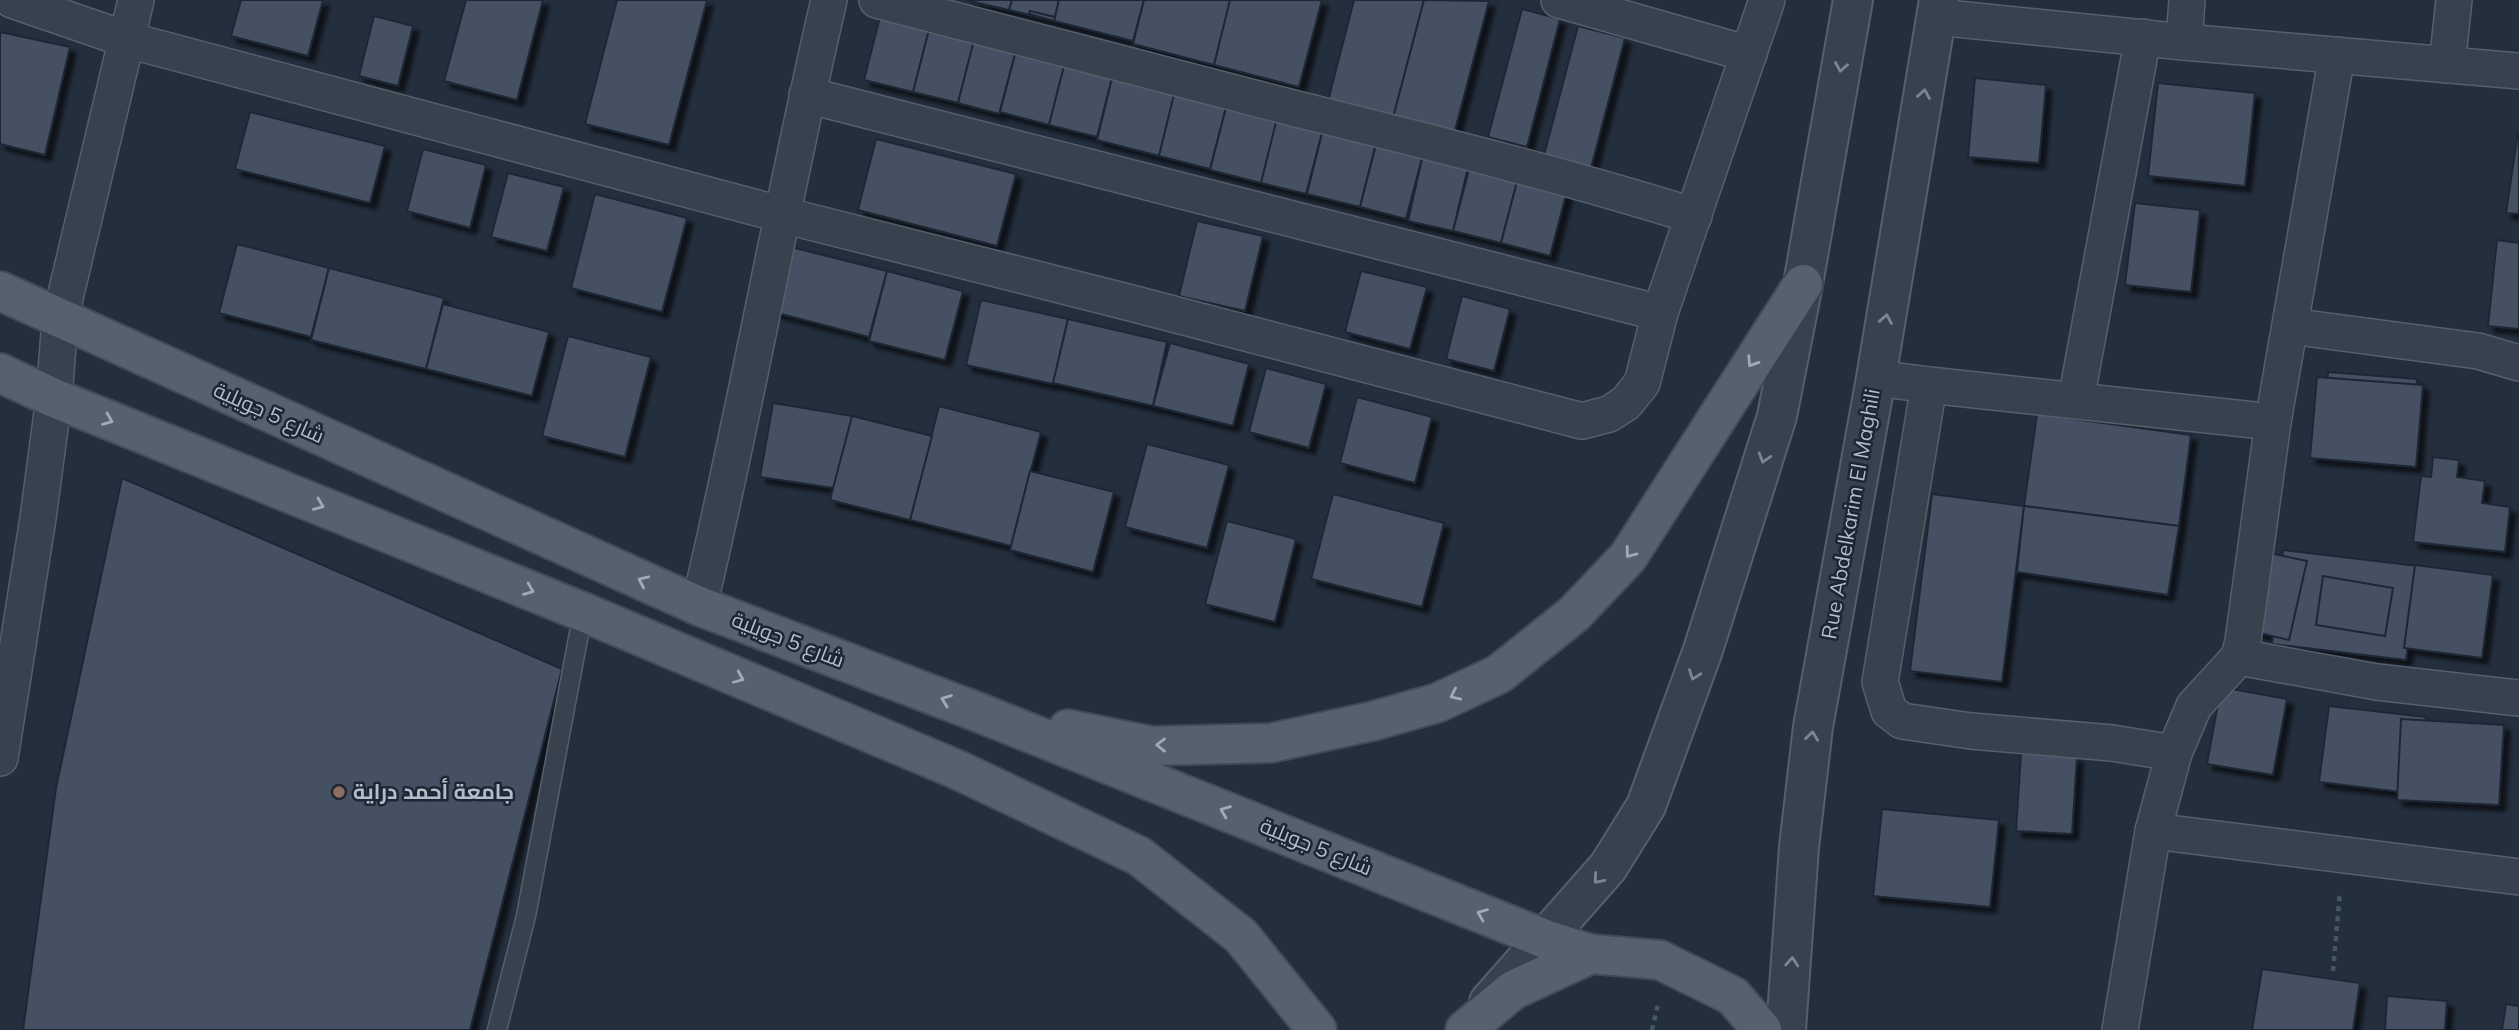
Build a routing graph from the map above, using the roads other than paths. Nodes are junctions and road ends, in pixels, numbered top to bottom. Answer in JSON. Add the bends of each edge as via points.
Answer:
{"nodes":[{"id":1,"x":12,"y":0,"type":"edge"},
{"id":2,"x":136,"y":0,"type":"edge"},
{"id":3,"x":829,"y":0,"type":"edge"},
{"id":4,"x":877,"y":0,"type":"edge"},
{"id":5,"x":1559,"y":0,"type":"edge"},
{"id":6,"x":1767,"y":0,"type":"edge"},
{"id":7,"x":1853,"y":0,"type":"edge"},
{"id":8,"x":2187,"y":0,"type":"edge"},
{"id":9,"x":2454,"y":0,"type":"edge"},
{"id":10,"x":1938,"y":8,"type":"edge"},
{"id":11,"x":2143,"y":37,"type":"junction"},
{"id":12,"x":128,"y":40,"type":"junction"},
{"id":13,"x":2184,"y":42,"type":"junction"},
{"id":14,"x":1749,"y":54,"type":"junction"},
{"id":15,"x":2337,"y":55,"type":"junction"},
{"id":16,"x":2447,"y":65,"type":"junction"},
{"id":17,"x":2519,"y":71,"type":"edge"},
{"id":18,"x":807,"y":95,"type":"junction"},
{"id":19,"x":783,"y":215,"type":"junction"},
{"id":20,"x":1694,"y":216,"type":"junction"},
{"id":21,"x":1803,"y":284,"type":"junction"},
{"id":22,"x":0,"y":290,"type":"edge"},
{"id":23,"x":1660,"y":313,"type":"junction"},
{"id":24,"x":60,"y":318,"type":"junction"},
{"id":25,"x":2290,"y":326,"type":"junction"},
{"id":26,"x":2519,"y":363,"type":"edge"},
{"id":27,"x":0,"y":373,"type":"edge"},
{"id":28,"x":1876,"y":378,"type":"junction"},
{"id":29,"x":1929,"y":385,"type":"junction"},
{"id":30,"x":54,"y":398,"type":"junction"},
{"id":31,"x":2076,"y":400,"type":"junction"},
{"id":32,"x":2273,"y":422,"type":"junction"},
{"id":33,"x":699,"y":606,"type":"junction"},
{"id":34,"x":583,"y":612,"type":"junction"},
{"id":35,"x":2239,"y":657,"type":"junction"},
{"id":36,"x":2519,"y":698,"type":"edge"},
{"id":37,"x":980,"y":713,"type":"junction"},
{"id":38,"x":2174,"y":753,"type":"junction"},
{"id":39,"x":0,"y":758,"type":"edge"},
{"id":40,"x":2153,"y":831,"type":"junction"},
{"id":41,"x":2519,"y":877,"type":"edge"},
{"id":42,"x":1545,"y":939,"type":"junction"},
{"id":43,"x":1591,"y":954,"type":"junction"},
{"id":44,"x":1466,"y":1029,"type":"edge"},
{"id":45,"x":497,"y":1030,"type":"edge"},
{"id":46,"x":1317,"y":1030,"type":"edge"},
{"id":47,"x":1762,"y":1030,"type":"edge"},
{"id":48,"x":1786,"y":1030,"type":"edge"},
{"id":49,"x":2120,"y":1030,"type":"edge"}],
"edges":[{"from":1,"to":12,"type":"street"},
{"from":2,"to":12,"type":"street"},
{"from":3,"to":18,"type":"street"},
{"from":4,"to":20,"type":"street","via":[[1458,148]]},
{"from":5,"to":14,"type":"street"},
{"from":6,"to":14,"type":"street"},
{"from":7,"to":21,"type":"street","one_way":true},
{"from":8,"to":13,"type":"street"},
{"from":9,"to":16,"type":"street"},
{"from":10,"to":11,"type":"street"},
{"from":28,"to":10,"type":"street","name":"Rue Abdelkarim El Maghili","one_way":true},
{"from":11,"to":13,"type":"street"},
{"from":11,"to":31,"type":"street"},
{"from":12,"to":19,"type":"street"},
{"from":12,"to":24,"type":"street"},
{"from":13,"to":15,"type":"street"},
{"from":14,"to":20,"type":"street"},
{"from":15,"to":16,"type":"street"},
{"from":15,"to":25,"type":"street"},
{"from":16,"to":17,"type":"street"},
{"from":18,"to":19,"type":"street"},
{"from":18,"to":23,"type":"street"},
{"from":19,"to":23,"type":"street","via":[[1582,421],[1609,414],[1642,383]]},
{"from":19,"to":33,"type":"street"},
{"from":20,"to":23,"type":"street"},
{"from":21,"to":37,"type":"main road","one_way":true,"via":[[1628,556],[1574,614],[1499,674],[1437,703],[1271,743],[1152,746]]},
{"from":21,"to":42,"type":"street","one_way":true,"via":[[1777,416],[1703,650],[1646,806],[1608,867]]},
{"from":22,"to":24,"type":"main road","name":"شارع 5 جويلية"},
{"from":24,"to":30,"type":"street"},
{"from":33,"to":24,"type":"main road","name":"شارع 5 جويلية","one_way":true},
{"from":25,"to":26,"type":"street","via":[[2478,351]]},
{"from":25,"to":32,"type":"street"},
{"from":27,"to":30,"type":"main road"},
{"from":28,"to":29,"type":"street"},
{"from":48,"to":28,"type":"street","name":"Rue Abdelkarim El Maghili","one_way":true,"via":[[1813,727]]},
{"from":29,"to":31,"type":"street"},
{"from":29,"to":38,"type":"street","via":[[1880,682],[1889,711],[1902,721],[1971,732],[2112,743]]},
{"from":30,"to":34,"type":"main road","one_way":true},
{"from":30,"to":39,"type":"street"},
{"from":31,"to":32,"type":"street"},
{"from":32,"to":35,"type":"street"},
{"from":37,"to":33,"type":"main road","name":"شارع 5 جويلية","one_way":true},
{"from":34,"to":45,"type":"lane","via":[[526,916]]},
{"from":34,"to":46,"type":"main road","one_way":true,"via":[[958,770],[1139,856],[1241,936]]},
{"from":35,"to":36,"type":"street","via":[[2377,682]]},
{"from":35,"to":38,"type":"street","via":[[2194,706]]},
{"from":42,"to":37,"type":"main road","name":"شارع 5 جويلية","one_way":true},
{"from":38,"to":40,"type":"street"},
{"from":40,"to":41,"type":"street"},
{"from":40,"to":49,"type":"street"},
{"from":42,"to":43,"type":"main road","name":"شارع 5 جويلية"},
{"from":42,"to":44,"type":"street"},
{"from":43,"to":44,"type":"main road","via":[[1513,990]]},
{"from":43,"to":47,"type":"main road","name":"شارع 5 جويلية","via":[[1660,960],[1733,996]]}]}
